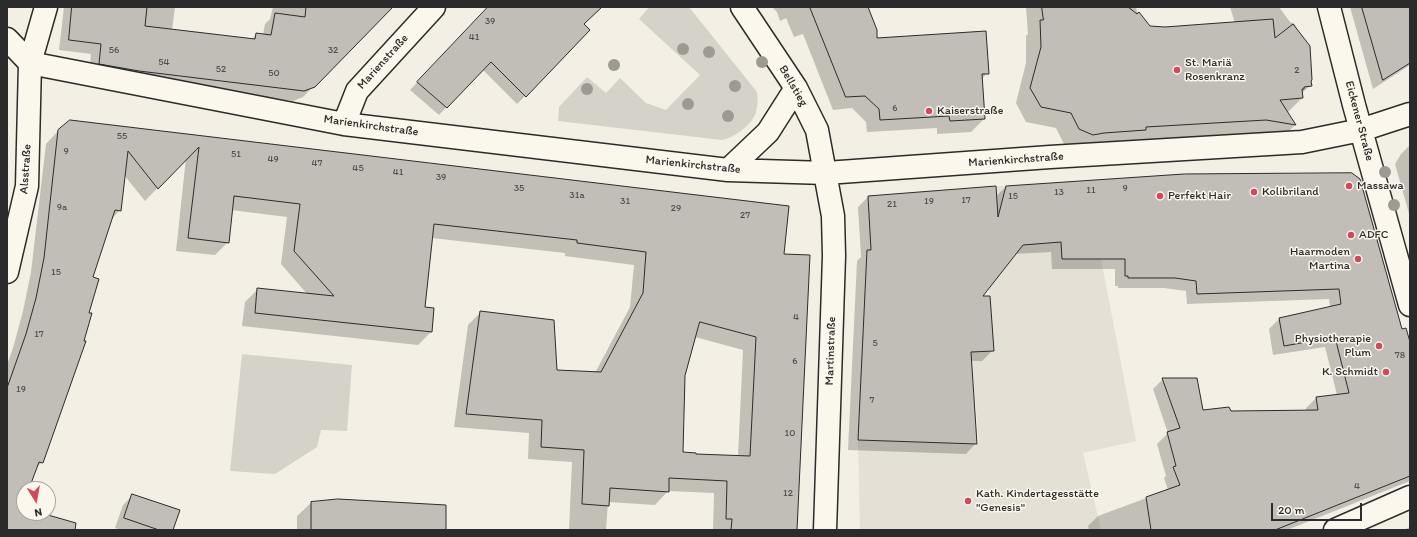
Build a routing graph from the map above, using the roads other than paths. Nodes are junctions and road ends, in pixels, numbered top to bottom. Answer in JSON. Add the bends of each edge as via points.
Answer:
{"nodes":[{"id":1,"x":46,"y":7,"type":"edge"},
{"id":2,"x":434,"y":7,"type":"edge"},
{"id":3,"x":742,"y":7,"type":"edge"},
{"id":4,"x":1329,"y":7,"type":"edge"},
{"id":5,"x":7,"y":39,"type":"edge"},
{"id":6,"x":30,"y":63,"type":"junction"},
{"id":7,"x":796,"y":88,"type":"junction"},
{"id":8,"x":1410,"y":114,"type":"edge"},
{"id":9,"x":344,"y":124,"type":"junction"},
{"id":10,"x":1361,"y":130,"type":"junction"},
{"id":11,"x":728,"y":170,"type":"junction"},
{"id":12,"x":826,"y":173,"type":"junction"},
{"id":13,"x":7,"y":272,"type":"edge"},
{"id":14,"x":1410,"y":305,"type":"edge"},
{"id":15,"x":1410,"y":497,"type":"edge"},
{"id":16,"x":825,"y":530,"type":"edge"},
{"id":17,"x":1335,"y":530,"type":"edge"}],
"edges":[{"from":1,"to":6,"type":"street","name":"Alsstraße"},
{"from":2,"to":9,"type":"street","name":"Marienstraße","via":[[356,91]]},
{"from":3,"to":7,"type":"street","name":"Bellstieg"},
{"from":4,"to":10,"type":"street","name":"Eickener Straße"},
{"from":5,"to":6,"type":"street"},
{"from":6,"to":9,"type":"street","name":"Marienkirchstraße"},
{"from":6,"to":13,"type":"street","name":"Alsstraße","via":[[27,186]]},
{"from":7,"to":11,"type":"street","via":[[768,132]]},
{"from":7,"to":12,"type":"street","name":"Bellstieg","via":[[817,130]]},
{"from":8,"to":10,"type":"street","name":"Marienkirchstraße"},
{"from":9,"to":11,"type":"street","name":"Marienkirchstraße"},
{"from":10,"to":12,"type":"street","name":"Marienkirchstraße","via":[[1302,142]]},
{"from":10,"to":14,"type":"street","name":"Eickener Straße"},
{"from":11,"to":12,"type":"street","name":"Marienkirchstraße"},
{"from":12,"to":16,"type":"street","name":"Martinstraße","via":[[833,216],[834,256]]},
{"from":15,"to":17,"type":"street"}]}
